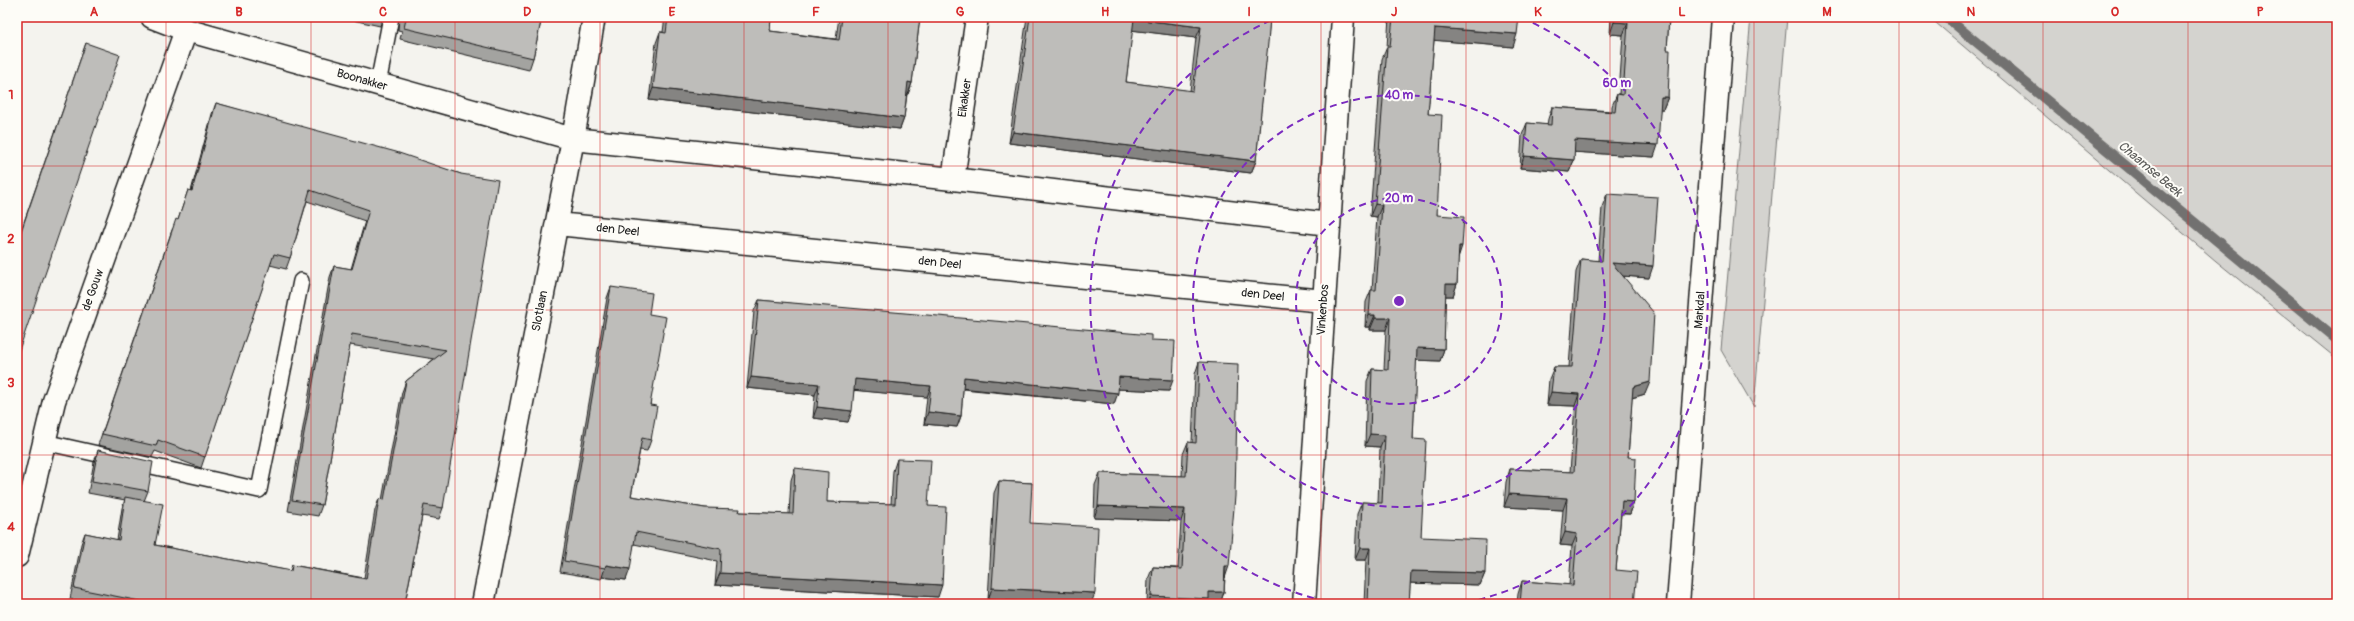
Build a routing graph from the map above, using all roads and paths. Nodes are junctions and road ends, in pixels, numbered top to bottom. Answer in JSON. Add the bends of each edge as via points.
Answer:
{"nodes":[{"id":1,"x":152,"y":17,"type":"edge"},
{"id":2,"x":391,"y":17,"type":"edge"},
{"id":3,"x":594,"y":17,"type":"edge"},
{"id":4,"x":976,"y":17,"type":"edge"},
{"id":5,"x":1343,"y":17,"type":"edge"},
{"id":6,"x":1723,"y":17,"type":"edge"},
{"id":7,"x":186,"y":30,"type":"junction"},
{"id":8,"x":378,"y":84,"type":"junction"},
{"id":9,"x":573,"y":139,"type":"junction"},
{"id":10,"x":953,"y":179,"type":"junction"},
{"id":11,"x":557,"y":224,"type":"junction"},
{"id":12,"x":1329,"y":224,"type":"junction"},
{"id":13,"x":301,"y":281,"type":"dead end"},
{"id":14,"x":1324,"y":301,"type":"junction"},
{"id":15,"x":44,"y":442,"type":"junction"},
{"id":16,"x":17,"y":556,"type":"edge"},
{"id":17,"x":483,"y":604,"type":"edge"},
{"id":18,"x":1304,"y":604,"type":"edge"},
{"id":19,"x":1678,"y":604,"type":"edge"}],
"edges":[{"from":1,"to":7,"type":"street","name":"Boonakker"},
{"from":2,"to":8,"type":"lane"},
{"from":3,"to":9,"type":"street","name":"Slotlaan"},
{"from":4,"to":10,"type":"street","name":"Eikakker"},
{"from":5,"to":12,"type":"street","name":"Vinkenbos"},
{"from":6,"to":19,"type":"street","name":"Markdal"},
{"from":7,"to":8,"type":"street","name":"Boonakker"},
{"from":7,"to":15,"type":"street","name":"de Gouw","via":[[54,401]]},
{"from":8,"to":9,"type":"street","name":"Boonakker"},
{"from":9,"to":10,"type":"street"},
{"from":9,"to":11,"type":"street","name":"Slotlaan"},
{"from":10,"to":12,"type":"street"},
{"from":11,"to":14,"type":"street","name":"den Deel"},
{"from":11,"to":17,"type":"street","name":"Slotlaan"},
{"from":12,"to":14,"type":"street","name":"Vinkenbos"},
{"from":13,"to":15,"type":"lane","via":[[259,490]]},
{"from":14,"to":18,"type":"street","name":"Vinkenbos"},
{"from":15,"to":16,"type":"street","name":"de Gouw"}]}
